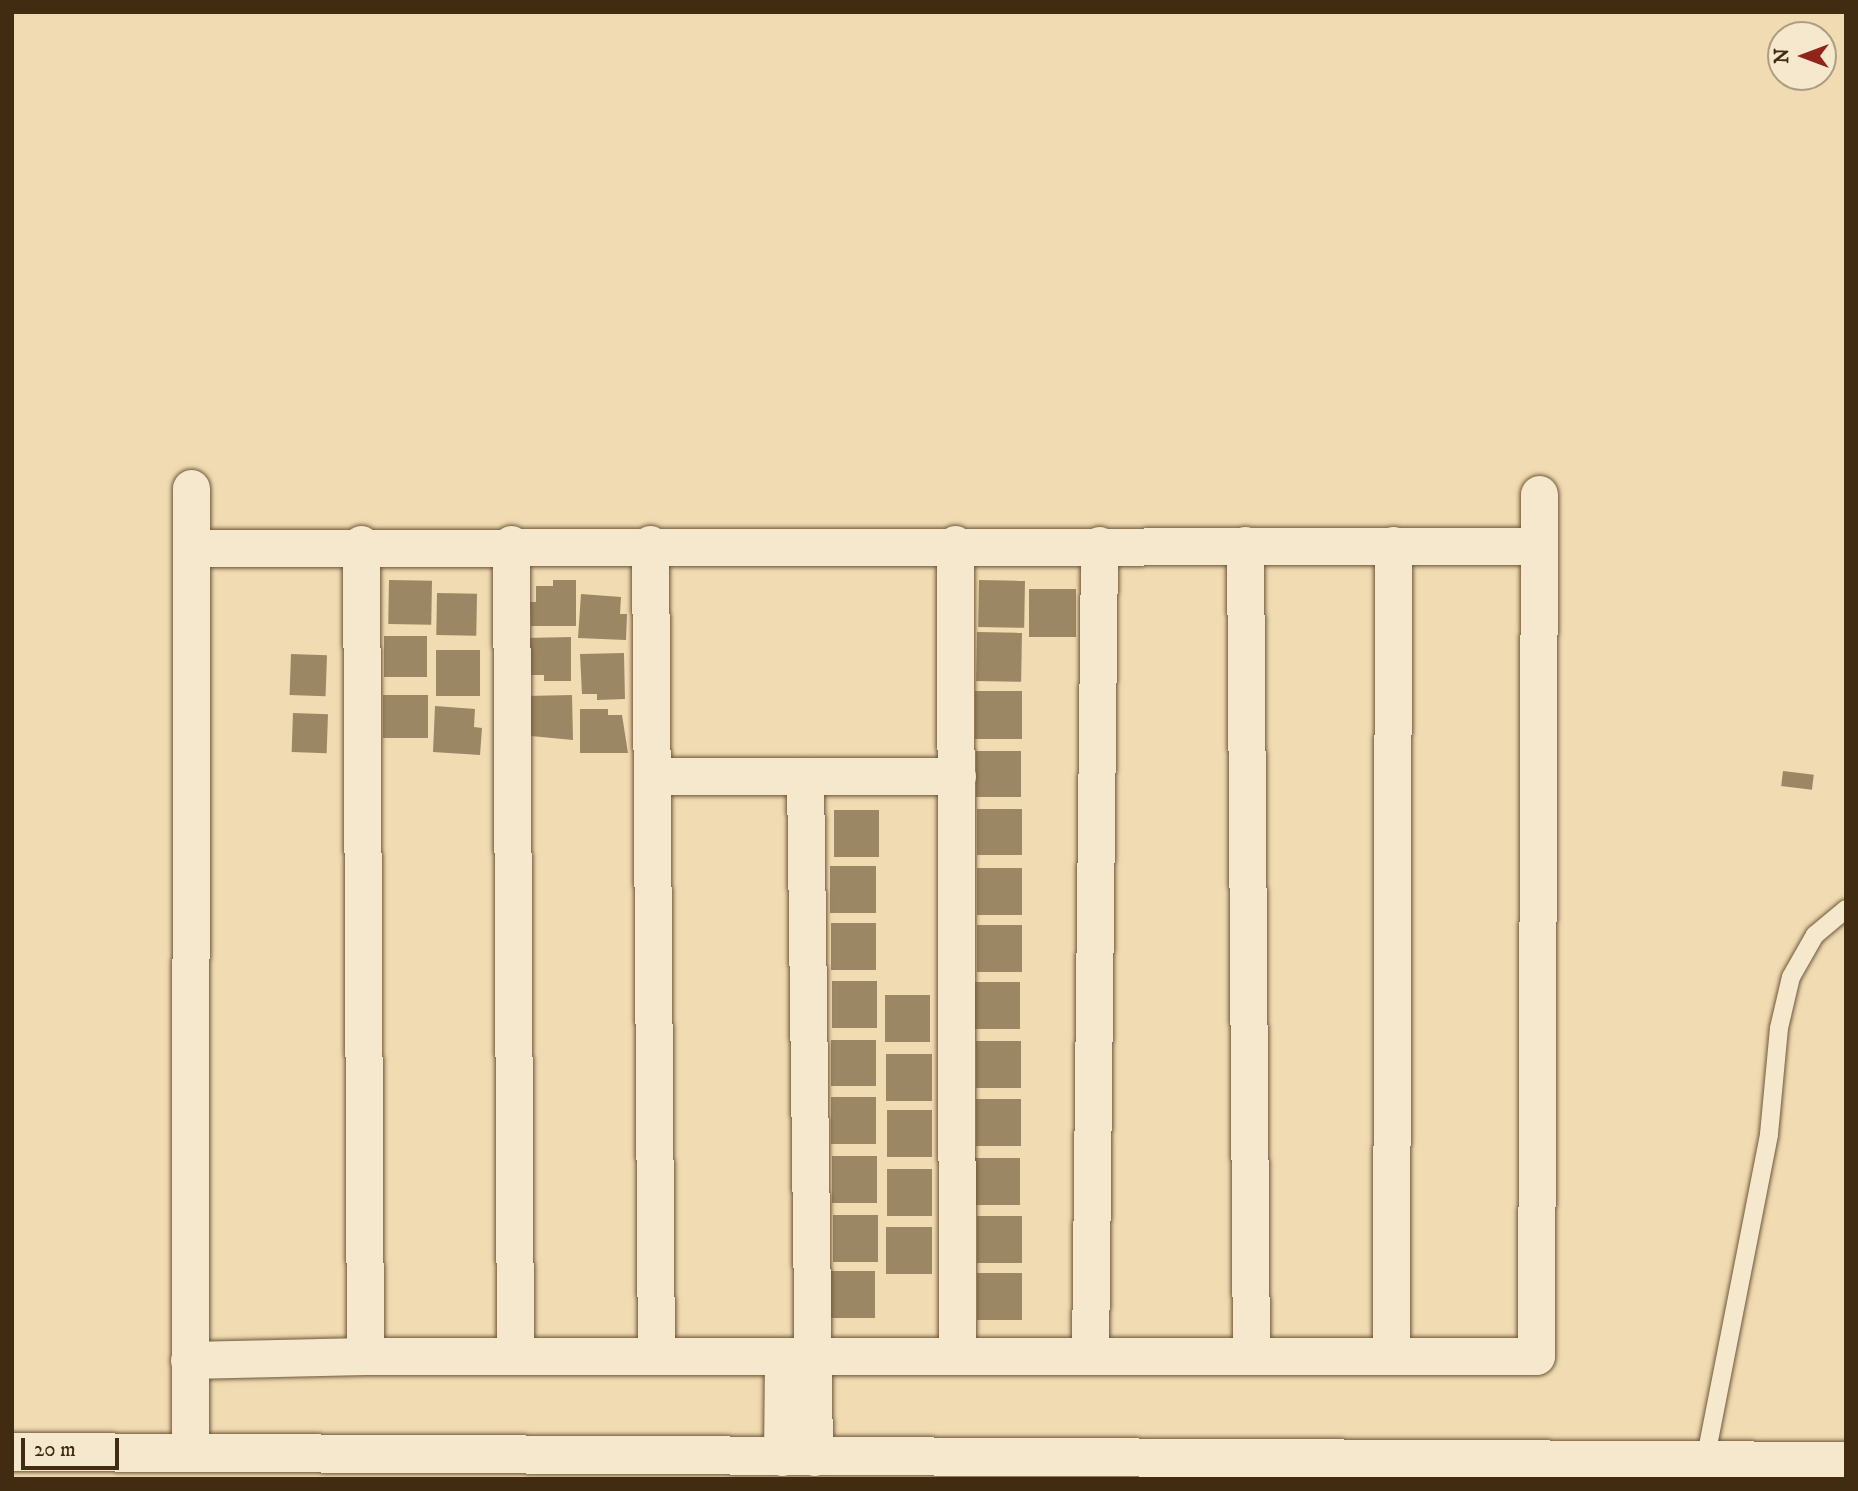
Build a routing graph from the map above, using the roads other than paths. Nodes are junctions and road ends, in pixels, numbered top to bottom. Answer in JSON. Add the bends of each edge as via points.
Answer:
{"nodes":[{"id":1,"x":191,"y":488,"type":"dead end"},
{"id":2,"x":1539,"y":494,"type":"dead end"},
{"id":3,"x":360,"y":544,"type":"junction"},
{"id":4,"x":511,"y":544,"type":"junction"},
{"id":5,"x":650,"y":544,"type":"junction"},
{"id":6,"x":955,"y":544,"type":"junction"},
{"id":7,"x":1099,"y":545,"type":"junction"},
{"id":8,"x":1245,"y":545,"type":"junction"},
{"id":9,"x":1393,"y":545,"type":"junction"},
{"id":10,"x":1539,"y":545,"type":"junction"},
{"id":11,"x":191,"y":548,"type":"junction"},
{"id":12,"x":653,"y":776,"type":"junction"},
{"id":13,"x":805,"y":776,"type":"junction"},
{"id":14,"x":957,"y":776,"type":"junction"},
{"id":15,"x":1846,"y":909,"type":"edge"},
{"id":16,"x":365,"y":1356,"type":"junction"},
{"id":17,"x":515,"y":1356,"type":"junction"},
{"id":18,"x":656,"y":1356,"type":"junction"},
{"id":19,"x":798,"y":1356,"type":"junction"},
{"id":20,"x":957,"y":1356,"type":"junction"},
{"id":21,"x":1090,"y":1356,"type":"junction"},
{"id":22,"x":1251,"y":1356,"type":"junction"},
{"id":23,"x":1391,"y":1356,"type":"junction"},
{"id":24,"x":188,"y":1360,"type":"junction"},
{"id":25,"x":190,"y":1450,"type":"junction"},
{"id":26,"x":12,"y":1452,"type":"edge"},
{"id":27,"x":798,"y":1457,"type":"junction"},
{"id":28,"x":1705,"y":1461,"type":"junction"},
{"id":29,"x":1846,"y":1461,"type":"edge"}],
"edges":[{"from":1,"to":11,"type":"street"},
{"from":2,"to":10,"type":"street"},
{"from":3,"to":4,"type":"street"},
{"from":3,"to":11,"type":"street"},
{"from":3,"to":16,"type":"street"},
{"from":4,"to":5,"type":"street"},
{"from":4,"to":17,"type":"street"},
{"from":5,"to":6,"type":"street"},
{"from":5,"to":12,"type":"street"},
{"from":6,"to":7,"type":"street"},
{"from":6,"to":14,"type":"street"},
{"from":7,"to":8,"type":"street"},
{"from":7,"to":21,"type":"street"},
{"from":8,"to":9,"type":"street"},
{"from":8,"to":22,"type":"street"},
{"from":9,"to":10,"type":"street"},
{"from":9,"to":23,"type":"street"},
{"from":10,"to":23,"type":"street","via":[[1536,1356]]},
{"from":11,"to":24,"type":"street"},
{"from":12,"to":13,"type":"street"},
{"from":12,"to":18,"type":"street"},
{"from":13,"to":14,"type":"street"},
{"from":13,"to":19,"type":"street"},
{"from":14,"to":20,"type":"street"},
{"from":15,"to":28,"type":"lane","via":[[1815,935],[1791,977],[1779,1028],[1769,1134]]},
{"from":16,"to":17,"type":"street"},
{"from":16,"to":24,"type":"street"},
{"from":17,"to":18,"type":"street"},
{"from":18,"to":19,"type":"street"},
{"from":19,"to":20,"type":"street"},
{"from":19,"to":27,"type":"street"},
{"from":20,"to":21,"type":"street"},
{"from":21,"to":22,"type":"street"},
{"from":22,"to":23,"type":"street"},
{"from":24,"to":25,"type":"street"},
{"from":25,"to":26,"type":"street"},
{"from":25,"to":27,"type":"street"},
{"from":27,"to":28,"type":"street"},
{"from":28,"to":29,"type":"street"}]}
